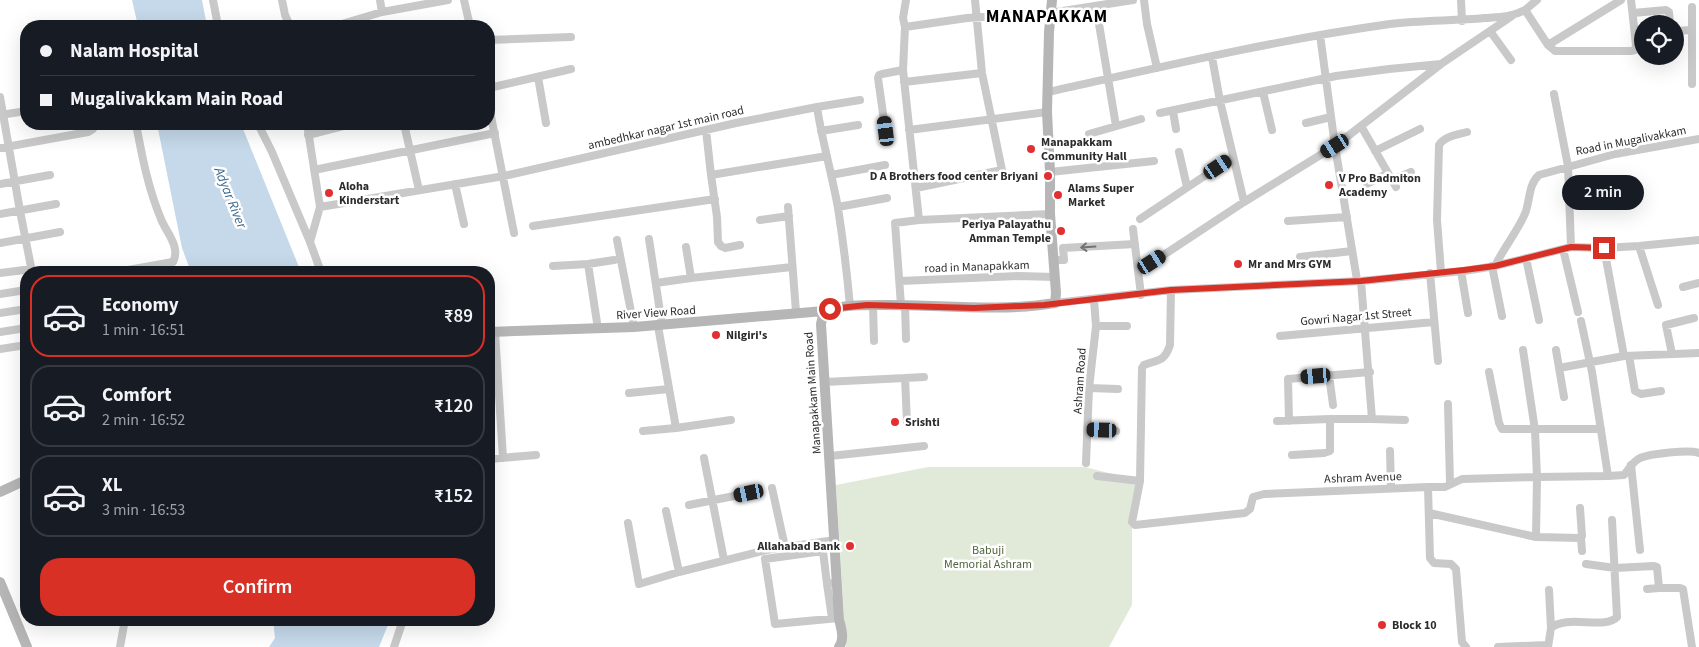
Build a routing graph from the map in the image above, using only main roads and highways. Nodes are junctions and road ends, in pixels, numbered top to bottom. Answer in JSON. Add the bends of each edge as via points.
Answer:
{"nodes":[{"id":1,"x":1052,"y":0,"type":"edge"},
{"id":2,"x":824,"y":310,"type":"junction"},
{"id":3,"x":495,"y":332,"type":"edge"},
{"id":4,"x":20,"y":482,"type":"edge"},
{"id":5,"x":0,"y":490,"type":"edge"},
{"id":6,"x":0,"y":582,"type":"edge"},
{"id":7,"x":27,"y":647,"type":"edge"},
{"id":8,"x":840,"y":647,"type":"edge"}],
"edges":[{"from":1,"to":2,"type":"main road","via":[[1047,112],[1054,303],[974,308],[850,306]]},
{"from":2,"to":3,"type":"main road","name":"River View Road","via":[[634,327]]},
{"from":2,"to":8,"type":"main road","name":"Manapakkam Main Road","via":[[821,324],[835,540],[832,584],[836,618],[842,635]]},
{"from":4,"to":5,"type":"main road"},
{"from":6,"to":7,"type":"main road"}]}
